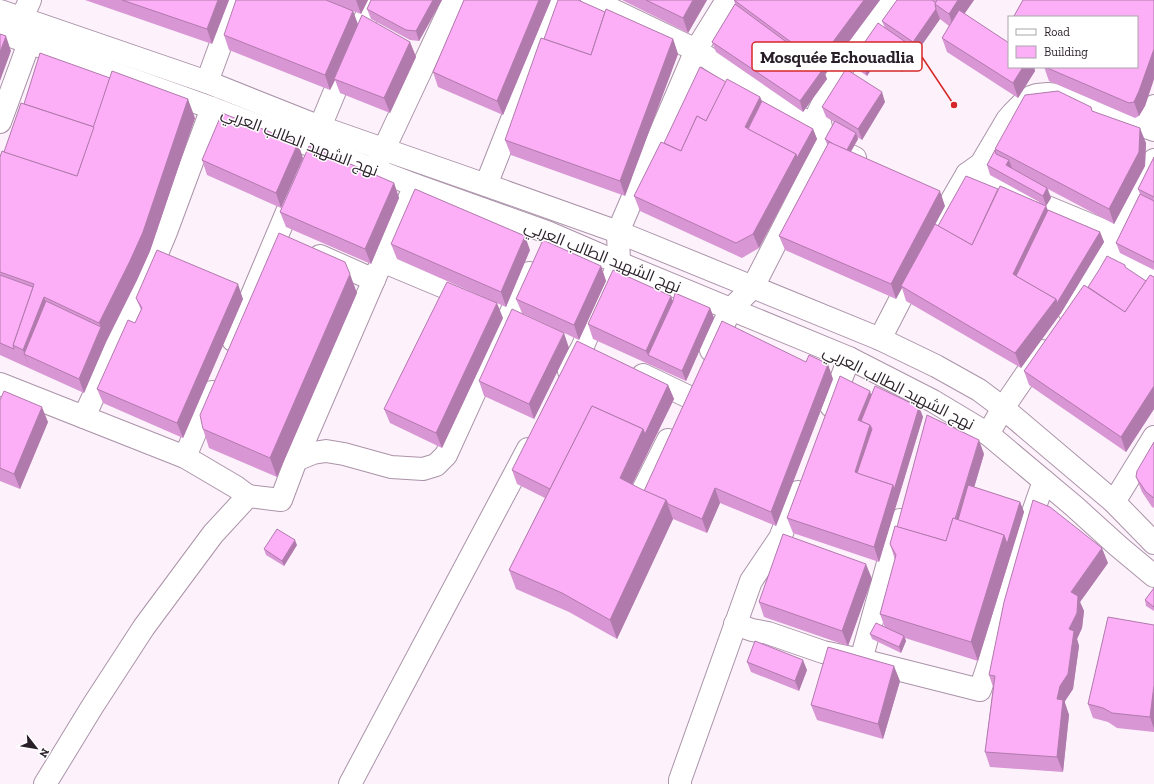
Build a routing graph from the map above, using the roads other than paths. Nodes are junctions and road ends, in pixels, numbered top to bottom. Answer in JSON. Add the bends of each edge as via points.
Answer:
{"nodes":[{"id":1,"x":237,"y":0,"type":"edge"},
{"id":2,"x":374,"y":0,"type":"edge"},
{"id":3,"x":454,"y":0,"type":"edge"},
{"id":4,"x":560,"y":0,"type":"edge"},
{"id":5,"x":592,"y":0,"type":"edge"},
{"id":6,"x":727,"y":0,"type":"edge"},
{"id":7,"x":892,"y":0,"type":"edge"},
{"id":8,"x":26,"y":9,"type":"edge"},
{"id":9,"x":0,"y":11,"type":"edge"},
{"id":10,"x":0,"y":32,"type":"edge"},
{"id":11,"x":29,"y":43,"type":"junction"},
{"id":12,"x":696,"y":50,"type":"junction"},
{"id":13,"x":207,"y":82,"type":"junction"},
{"id":14,"x":1154,"y":106,"type":"edge"},
{"id":15,"x":212,"y":108,"type":"junction"},
{"id":16,"x":0,"y":122,"type":"edge"},
{"id":17,"x":1149,"y":129,"type":"edge"},
{"id":18,"x":317,"y":137,"type":"junction"},
{"id":19,"x":824,"y":138,"type":"junction"},
{"id":20,"x":385,"y":149,"type":"junction"},
{"id":21,"x":1154,"y":160,"type":"edge"},
{"id":22,"x":874,"y":167,"type":"edge"},
{"id":23,"x":374,"y":169,"type":"junction"},
{"id":24,"x":967,"y":174,"type":"junction"},
{"id":25,"x":416,"y":185,"type":"junction"},
{"id":26,"x":486,"y":185,"type":"junction"},
{"id":27,"x":932,"y":189,"type":"edge"},
{"id":28,"x":953,"y":198,"type":"junction"},
{"id":29,"x":547,"y":232,"type":"junction"},
{"id":30,"x":618,"y":232,"type":"junction"},
{"id":31,"x":276,"y":237,"type":"junction"},
{"id":32,"x":1112,"y":245,"type":"junction"},
{"id":33,"x":619,"y":263,"type":"junction"},
{"id":34,"x":378,"y":271,"type":"junction"},
{"id":35,"x":1154,"y":279,"type":"edge"},
{"id":36,"x":753,"y":287,"type":"junction"},
{"id":37,"x":731,"y":309,"type":"junction"},
{"id":38,"x":518,"y":318,"type":"junction"},
{"id":39,"x":880,"y":339,"type":"junction"},
{"id":40,"x":227,"y":354,"type":"edge"},
{"id":41,"x":849,"y":358,"type":"junction"},
{"id":42,"x":625,"y":367,"type":"edge"},
{"id":43,"x":218,"y":376,"type":"edge"},
{"id":44,"x":0,"y":384,"type":"edge"},
{"id":45,"x":560,"y":390,"type":"edge"},
{"id":46,"x":689,"y":397,"type":"junction"},
{"id":47,"x":933,"y":401,"type":"junction"},
{"id":48,"x":1003,"y":408,"type":"junction"},
{"id":49,"x":84,"y":418,"type":"junction"},
{"id":50,"x":927,"y":423,"type":"edge"},
{"id":51,"x":824,"y":425,"type":"edge"},
{"id":52,"x":537,"y":432,"type":"edge"},
{"id":53,"x":988,"y":434,"type":"junction"},
{"id":54,"x":1154,"y":437,"type":"edge"},
{"id":55,"x":185,"y":457,"type":"junction"},
{"id":56,"x":296,"y":460,"type":"junction"},
{"id":57,"x":804,"y":477,"type":"edge"},
{"id":58,"x":1044,"y":481,"type":"junction"},
{"id":59,"x":642,"y":494,"type":"edge"},
{"id":60,"x":248,"y":496,"type":"junction"},
{"id":61,"x":1114,"y":502,"type":"junction"},
{"id":62,"x":904,"y":505,"type":"edge"},
{"id":63,"x":1154,"y":543,"type":"edge"},
{"id":64,"x":1154,"y":576,"type":"edge"},
{"id":65,"x":735,"y":624,"type":"junction"},
{"id":66,"x":860,"y":660,"type":"junction"},
{"id":67,"x":46,"y":784,"type":"edge"},
{"id":68,"x":350,"y":784,"type":"edge"},
{"id":69,"x":680,"y":784,"type":"edge"}],
"edges":[{"from":1,"to":13,"type":"street"},
{"from":2,"to":18,"type":"street"},
{"from":3,"to":20,"type":"street"},
{"from":4,"to":26,"type":"street"},
{"from":5,"to":12,"type":"street"},
{"from":6,"to":12,"type":"street"},
{"from":7,"to":19,"type":"street","via":[[849,57],[818,113]]},
{"from":8,"to":9,"type":"street","name":"نهج الشهيد الطالب العربي"},
{"from":8,"to":13,"type":"street","name":"نهج الشهيد الطالب العربي"},
{"from":10,"to":11,"type":"street","name":"نهج الشهيد الطالب العربي"},
{"from":11,"to":15,"type":"street","name":"نهج الشهيد الطالب العربي"},
{"from":11,"to":16,"type":"street"},
{"from":12,"to":19,"type":"street"},
{"from":12,"to":30,"type":"street"},
{"from":13,"to":18,"type":"street","name":"نهج الشهيد الطالب العربي"},
{"from":14,"to":17,"type":"street"},
{"from":15,"to":18,"type":"street","name":"نهج الشهيد الطالب العربي"},
{"from":15,"to":49,"type":"street","via":[[166,232]]},
{"from":17,"to":24,"type":"street","via":[[1059,95],[1037,95],[1023,102],[1013,113],[981,164]]},
{"from":18,"to":20,"type":"street","name":"نهج الشهيد الطالب العربي"},
{"from":18,"to":23,"type":"street","name":"نهج الشهيد الطالب العربي"},
{"from":18,"to":31,"type":"street"},
{"from":19,"to":22,"type":"street"},
{"from":19,"to":36,"type":"street"},
{"from":20,"to":23,"type":"street"},
{"from":20,"to":26,"type":"street","name":"نهج الشهيد الطالب العربي"},
{"from":21,"to":32,"type":"street","via":[[1146,181]]},
{"from":23,"to":25,"type":"street","name":"نهج الشهيد الطالب العربي"},
{"from":24,"to":28,"type":"street"},
{"from":24,"to":32,"type":"street"},
{"from":25,"to":29,"type":"street","name":"نهج الشهيد الطالب العربي"},
{"from":25,"to":34,"type":"street"},
{"from":26,"to":30,"type":"street","name":"نهج الشهيد الطالب العربي"},
{"from":27,"to":28,"type":"street"},
{"from":28,"to":39,"type":"street"},
{"from":29,"to":33,"type":"street","name":"نهج الشهيد الطالب العربي"},
{"from":29,"to":38,"type":"street"},
{"from":30,"to":33,"type":"street"},
{"from":30,"to":36,"type":"street","name":"نهج الشهيد الطالب العربي"},
{"from":31,"to":34,"type":"street","via":[[300,248]]},
{"from":31,"to":40,"type":"street"},
{"from":32,"to":35,"type":"street"},
{"from":32,"to":48,"type":"street"},
{"from":33,"to":37,"type":"street","name":"نهج الشهيد الطالب العربي"},
{"from":33,"to":45,"type":"street","via":[[582,348]]},
{"from":34,"to":38,"type":"street"},
{"from":34,"to":56,"type":"street"},
{"from":36,"to":37,"type":"street"},
{"from":36,"to":39,"type":"street","name":"نهج الشهيد الطالب العربي"},
{"from":37,"to":41,"type":"street","name":"نهج الشهيد الطالب العربي"},
{"from":37,"to":46,"type":"street"},
{"from":38,"to":56,"type":"street","via":[[446,455],[436,465],[423,469],[391,467],[326,451]]},
{"from":39,"to":48,"type":"street","name":"نهج الشهيد الطالب العربي","via":[[979,390]]},
{"from":41,"to":47,"type":"street","name":"نهج الشهيد الطالب العربي"},
{"from":41,"to":51,"type":"street"},
{"from":42,"to":46,"type":"street"},
{"from":43,"to":55,"type":"street"},
{"from":44,"to":49,"type":"street"},
{"from":46,"to":59,"type":"street"},
{"from":47,"to":50,"type":"street"},
{"from":47,"to":53,"type":"street","name":"نهج الشهيد الطالب العربي"},
{"from":48,"to":53,"type":"street"},
{"from":48,"to":61,"type":"street","name":"نهج الشهيد الطالب العربي"},
{"from":49,"to":55,"type":"street"},
{"from":52,"to":68,"type":"street"},
{"from":53,"to":58,"type":"street","name":"نهج الشهيد الطالب العربي"},
{"from":54,"to":61,"type":"street"},
{"from":55,"to":60,"type":"street"},
{"from":56,"to":60,"type":"street","via":[[281,500]]},
{"from":57,"to":65,"type":"street","via":[[788,541],[750,581]]},
{"from":58,"to":64,"type":"street","name":"نهج الشهيد الطالب العربي"},
{"from":58,"to":66,"type":"street","via":[[1013,569],[980,690]]},
{"from":60,"to":67,"type":"street","via":[[213,534],[144,627]]},
{"from":61,"to":63,"type":"street","name":"نهج الشهيد الطالب العربي"},
{"from":62,"to":66,"type":"street","via":[[878,570]]},
{"from":65,"to":66,"type":"street","via":[[823,652]]},
{"from":65,"to":69,"type":"street"}]}
